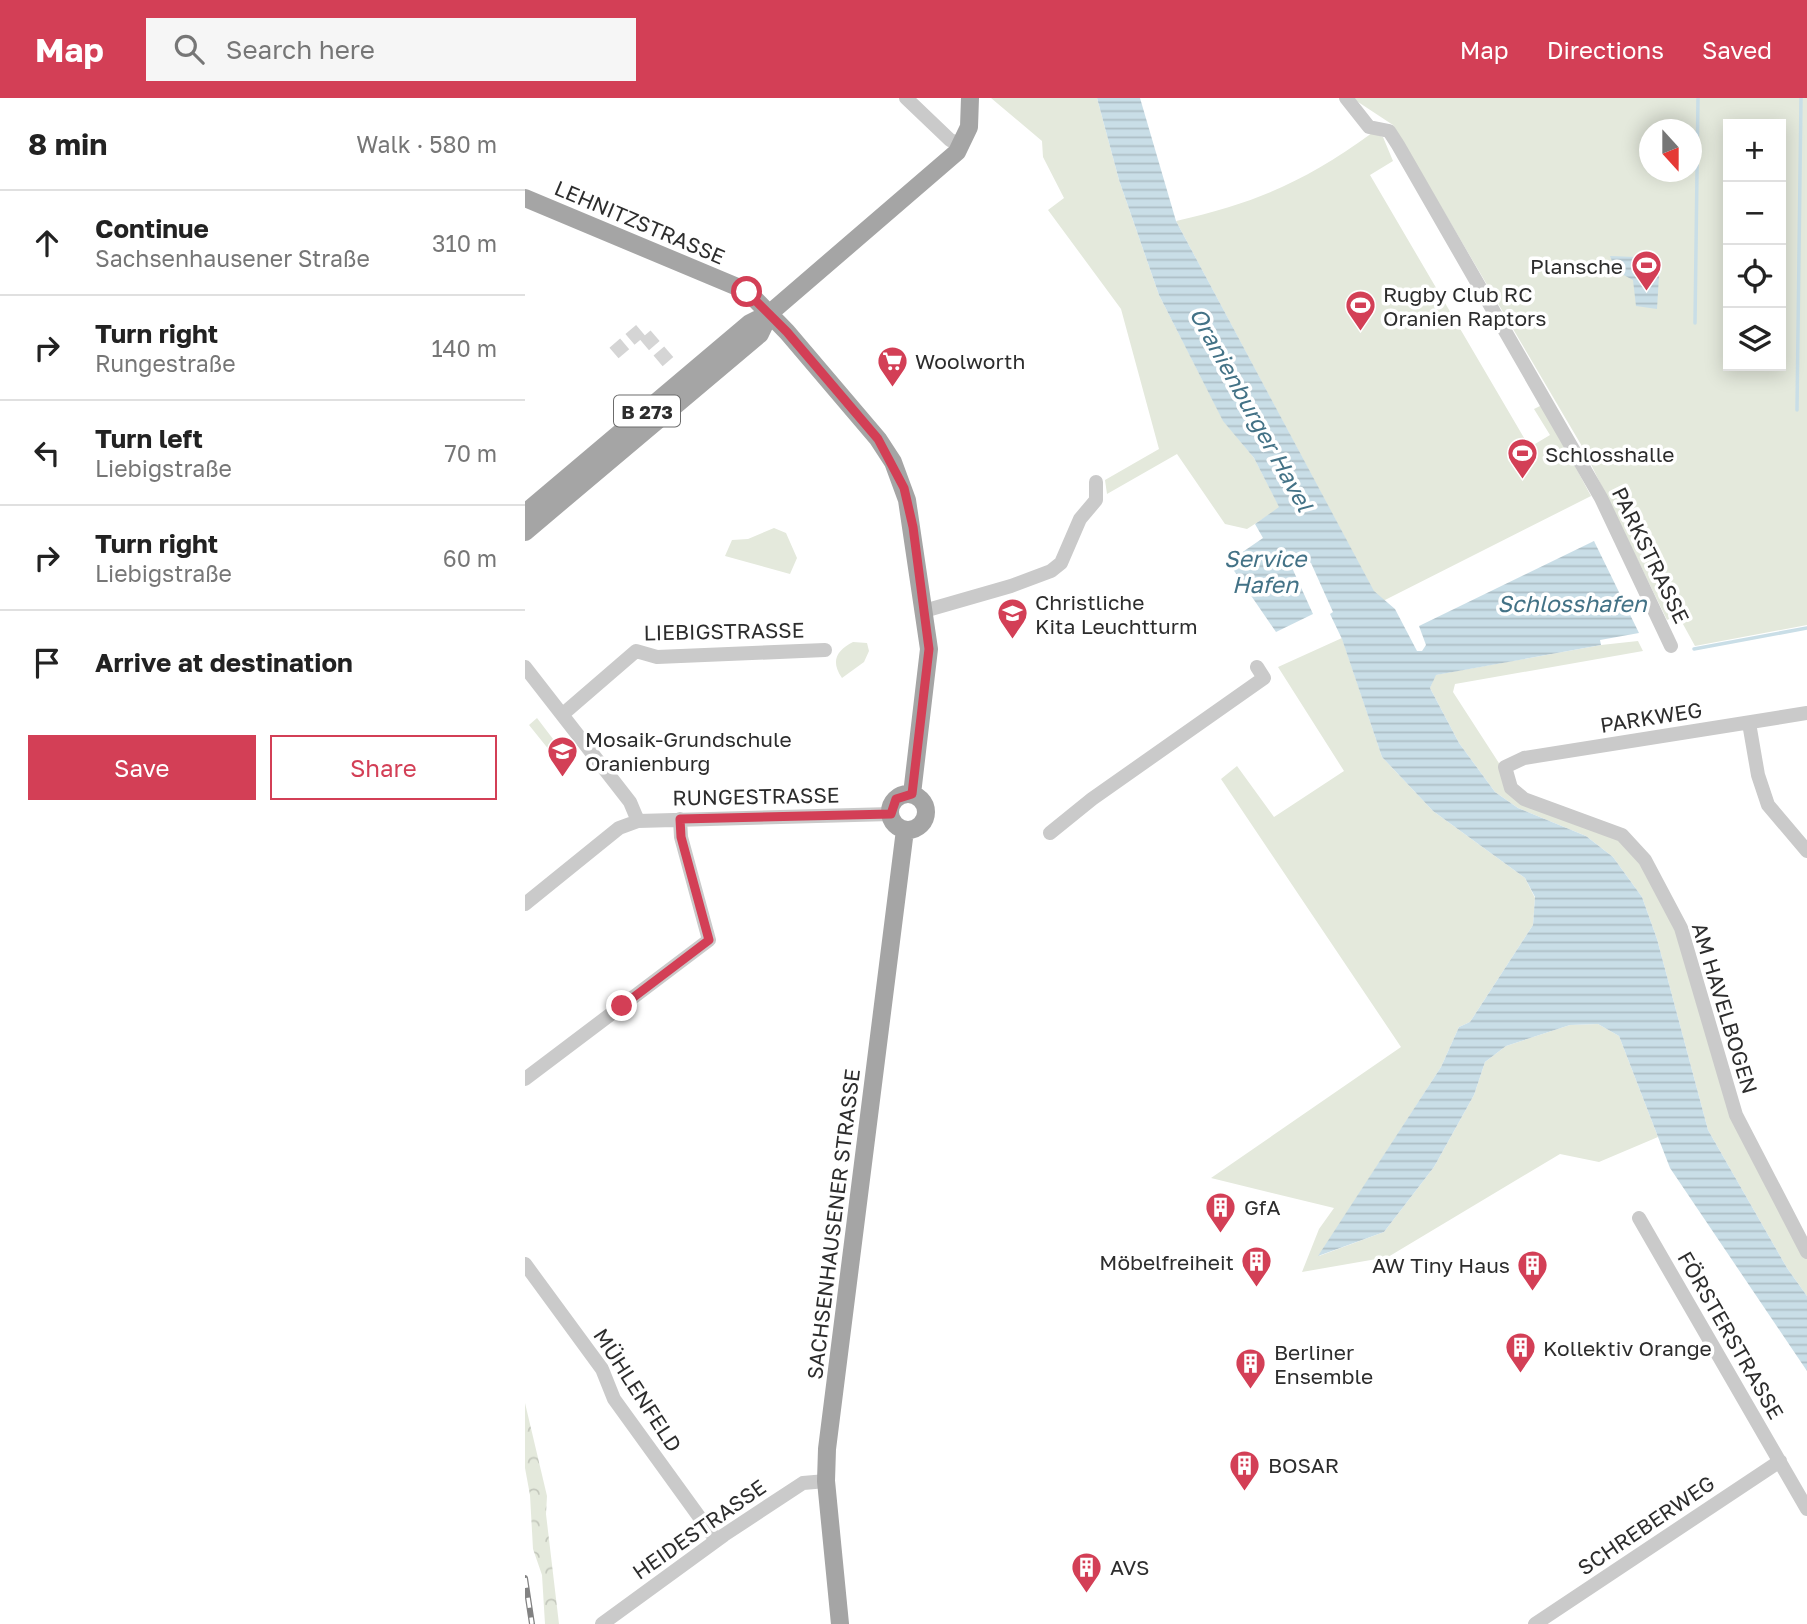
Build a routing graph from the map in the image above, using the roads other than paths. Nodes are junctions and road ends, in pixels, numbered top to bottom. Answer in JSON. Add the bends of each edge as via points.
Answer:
{"nodes":[{"id":1,"x":906,"y":98,"type":"edge"},
{"id":2,"x":970,"y":98,"type":"edge"},
{"id":3,"x":1346,"y":98,"type":"edge"},
{"id":4,"x":962,"y":145,"type":"junction"},
{"id":5,"x":525,"y":198,"type":"edge"},
{"id":6,"x":770,"y":313,"type":"junction"},
{"id":7,"x":1095,"y":482,"type":"dead end"},
{"id":8,"x":525,"y":513,"type":"edge"},
{"id":9,"x":525,"y":532,"type":"edge"},
{"id":10,"x":924,"y":611,"type":"junction"},
{"id":11,"x":1671,"y":646,"type":"dead end"},
{"id":12,"x":825,"y":650,"type":"dead end"},
{"id":13,"x":525,"y":667,"type":"edge"},
{"id":14,"x":1257,"y":667,"type":"dead end"},
{"id":15,"x":1807,"y":713,"type":"edge"},
{"id":16,"x":563,"y":715,"type":"junction"},
{"id":17,"x":1749,"y":723,"type":"junction"},
{"id":18,"x":1505,"y":767,"type":"joint"},
{"id":19,"x":912,"y":794,"type":"junction"},
{"id":20,"x":891,"y":814,"type":"junction"},
{"id":21,"x":680,"y":819,"type":"junction"},
{"id":22,"x":638,"y":821,"type":"junction"},
{"id":23,"x":905,"y":830,"type":"junction"},
{"id":24,"x":1050,"y":833,"type":"dead end"},
{"id":25,"x":1807,"y":851,"type":"edge"},
{"id":26,"x":525,"y":904,"type":"edge"},
{"id":27,"x":525,"y":1079,"type":"edge"},
{"id":28,"x":1639,"y":1218,"type":"dead end"},
{"id":29,"x":1807,"y":1251,"type":"edge"},
{"id":30,"x":525,"y":1264,"type":"edge"},
{"id":31,"x":1780,"y":1461,"type":"junction"},
{"id":32,"x":826,"y":1481,"type":"junction"},
{"id":33,"x":1807,"y":1509,"type":"edge"},
{"id":34,"x":716,"y":1540,"type":"junction"},
{"id":35,"x":1545,"y":1621,"type":"edge"},
{"id":36,"x":602,"y":1624,"type":"edge"},
{"id":37,"x":841,"y":1624,"type":"edge"}],
"edges":[{"from":1,"to":4,"type":"street","via":[[950,140]]},
{"from":2,"to":4,"type":"main road","via":[[969,127]]},
{"from":3,"to":11,"type":"street","name":"PARKSTRASSE","via":[[1369,127],[1389,131],[1398,145],[1595,488]]},
{"from":4,"to":6,"type":"main road","number":"B 273"},
{"from":5,"to":6,"type":"main road","name":"LEHNITZSTRASSE","via":[[747,292]]},
{"from":6,"to":8,"type":"main road","number":"B 273","via":[[750,323]]},
{"from":6,"to":9,"type":"main road","number":"B 273","via":[[760,334]]},
{"from":6,"to":10,"type":"main road","via":[[893,462],[907,500]]},
{"from":7,"to":10,"type":"street","via":[[1096,500],[1076,526],[1061,563],[1051,571]]},
{"from":10,"to":19,"type":"main road","via":[[929,649]]},
{"from":12,"to":16,"type":"street","name":"LIEBIGSTRASSE","via":[[657,657],[636,651]]},
{"from":13,"to":16,"type":"street"},
{"from":14,"to":24,"type":"street","via":[[1264,678]]},
{"from":15,"to":17,"type":"street","name":"PARKWEG"},
{"from":16,"to":22,"type":"street","via":[[630,802]]},
{"from":17,"to":18,"type":"street","name":"PARKWEG","via":[[1524,758]]},
{"from":17,"to":25,"type":"street","via":[[1768,805]]},
{"from":18,"to":29,"type":"street","name":"AM HAVELBOGEN","via":[[1511,788],[1524,799],[1622,835],[1645,860],[1681,928],[1736,1115]]},
{"from":19,"to":20,"type":"main road","via":[[896,799]]},
{"from":19,"to":23,"type":"main road","via":[[925,804],[926,818],[915,829]]},
{"from":20,"to":21,"type":"street","name":"RUNGESTRASSE"},
{"from":20,"to":23,"type":"main road","via":[[895,824]]},
{"from":21,"to":22,"type":"street","name":"RUNGESTRASSE"},
{"from":21,"to":27,"type":"street","via":[[709,940]]},
{"from":22,"to":26,"type":"street","name":"RUNGESTRASSE","via":[[618,828]]},
{"from":23,"to":32,"type":"main road","name":"SACHSENHAUSENER STRASSE"},
{"from":28,"to":31,"type":"street","name":"FÖRSTERSTRASSE"},
{"from":30,"to":34,"type":"street","name":"MÜHLENFELD","via":[[602,1370],[614,1399]]},
{"from":31,"to":33,"type":"street","name":"FÖRSTERSTRASSE"},
{"from":31,"to":35,"type":"street","name":"SCHREBERWEG"},
{"from":32,"to":34,"type":"street","name":"HEIDESTRASSE","via":[[803,1483]]},
{"from":32,"to":37,"type":"main road","name":"SACHSENHAUSENER STRASSE"},
{"from":34,"to":36,"type":"street","name":"HEIDESTRASSE"}]}
